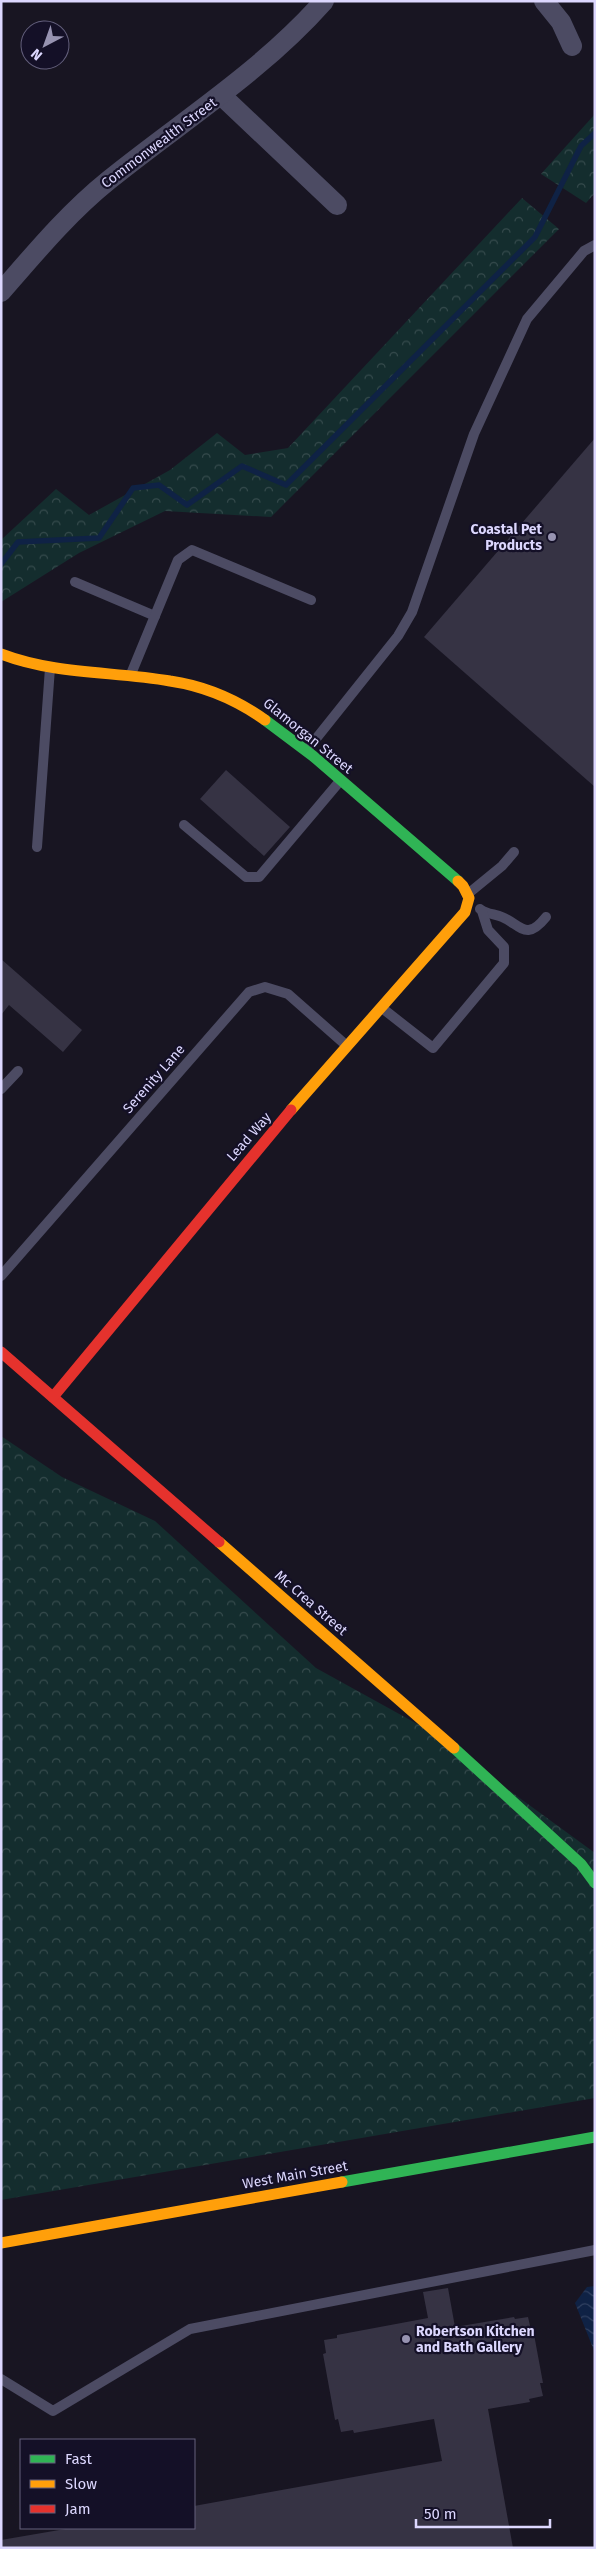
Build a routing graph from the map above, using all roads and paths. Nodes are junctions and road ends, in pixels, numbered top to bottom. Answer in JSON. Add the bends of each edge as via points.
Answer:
{"nodes":[{"id":1,"x":324,"y":1,"type":"edge"},
{"id":2,"x":544,"y":1,"type":"edge"},
{"id":3,"x":572,"y":46,"type":"dead end"},
{"id":4,"x":222,"y":96,"type":"junction"},
{"id":5,"x":337,"y":205,"type":"dead end"},
{"id":6,"x":595,"y":246,"type":"edge"},
{"id":7,"x":1,"y":292,"type":"edge"},
{"id":8,"x":75,"y":582,"type":"dead end"},
{"id":9,"x":311,"y":600,"type":"dead end"},
{"id":10,"x":155,"y":616,"type":"junction"},
{"id":11,"x":1,"y":654,"type":"edge"},
{"id":12,"x":50,"y":667,"type":"junction"},
{"id":13,"x":131,"y":675,"type":"junction"},
{"id":14,"x":306,"y":751,"type":"junction"},
{"id":15,"x":341,"y":780,"type":"junction"},
{"id":16,"x":184,"y":825,"type":"dead end"},
{"id":17,"x":37,"y":847,"type":"dead end"},
{"id":18,"x":514,"y":852,"type":"dead end"},
{"id":19,"x":469,"y":896,"type":"junction"},
{"id":20,"x":482,"y":911,"type":"junction"},
{"id":21,"x":546,"y":917,"type":"dead end"},
{"id":22,"x":382,"y":1008,"type":"junction"},
{"id":23,"x":347,"y":1047,"type":"junction"},
{"id":24,"x":18,"y":1071,"type":"dead end"},
{"id":25,"x":1,"y":1090,"type":"edge"},
{"id":26,"x":1,"y":1276,"type":"edge"},
{"id":27,"x":1,"y":1352,"type":"edge"},
{"id":28,"x":53,"y":1397,"type":"junction"},
{"id":29,"x":595,"y":1883,"type":"edge"},
{"id":30,"x":595,"y":2137,"type":"edge"},
{"id":31,"x":1,"y":2244,"type":"edge"},
{"id":32,"x":595,"y":2250,"type":"edge"},
{"id":33,"x":1,"y":2379,"type":"edge"}],
"edges":[{"from":1,"to":4,"type":"street","name":"Commonwealth Street"},
{"from":2,"to":3,"type":"street","via":[[561,22]]},
{"from":4,"to":5,"type":"street"},
{"from":4,"to":7,"type":"street","name":"Commonwealth Street","via":[[101,187],[48,238]]},
{"from":6,"to":14,"type":"lane","via":[[584,251],[528,319],[474,434],[407,620],[398,636]]},
{"from":8,"to":10,"type":"lane"},
{"from":9,"to":10,"type":"lane","via":[[192,550],[178,560]]},
{"from":10,"to":13,"type":"lane"},
{"from":11,"to":12,"type":"street","name":"Glamorgan Street"},
{"from":12,"to":13,"type":"street","name":"Glamorgan Street"},
{"from":12,"to":17,"type":"lane"},
{"from":13,"to":14,"type":"street","name":"Glamorgan Street","via":[[175,680],[220,694],[260,715]]},
{"from":14,"to":15,"type":"street","name":"Glamorgan Street"},
{"from":15,"to":16,"type":"lane","via":[[259,877],[246,877]]},
{"from":15,"to":19,"type":"street","name":"Glamorgan Street","via":[[463,886]]},
{"from":18,"to":19,"type":"lane"},
{"from":19,"to":20,"type":"lane"},
{"from":19,"to":22,"type":"street","name":"Lead Way","via":[[466,912]]},
{"from":20,"to":21,"type":"lane","via":[[504,918],[524,930],[537,927]]},
{"from":20,"to":22,"type":"lane","via":[[488,930],[504,948],[504,963],[434,1048]]},
{"from":22,"to":23,"type":"street","name":"Lead Way"},
{"from":23,"to":26,"type":"lane","name":"Serenity Lane","via":[[288,994],[265,987],[249,992]]},
{"from":23,"to":28,"type":"street","name":"Lead Way","via":[[183,1237],[120,1322]]},
{"from":24,"to":25,"type":"lane"},
{"from":27,"to":28,"type":"street","name":"Mc Crea Street"},
{"from":28,"to":29,"type":"street","name":"Mc Crea Street","via":[[450,1744],[581,1864]]},
{"from":30,"to":31,"type":"street","name":"West Main Street"},
{"from":32,"to":33,"type":"lane","via":[[190,2329],[54,2411]]}]}
